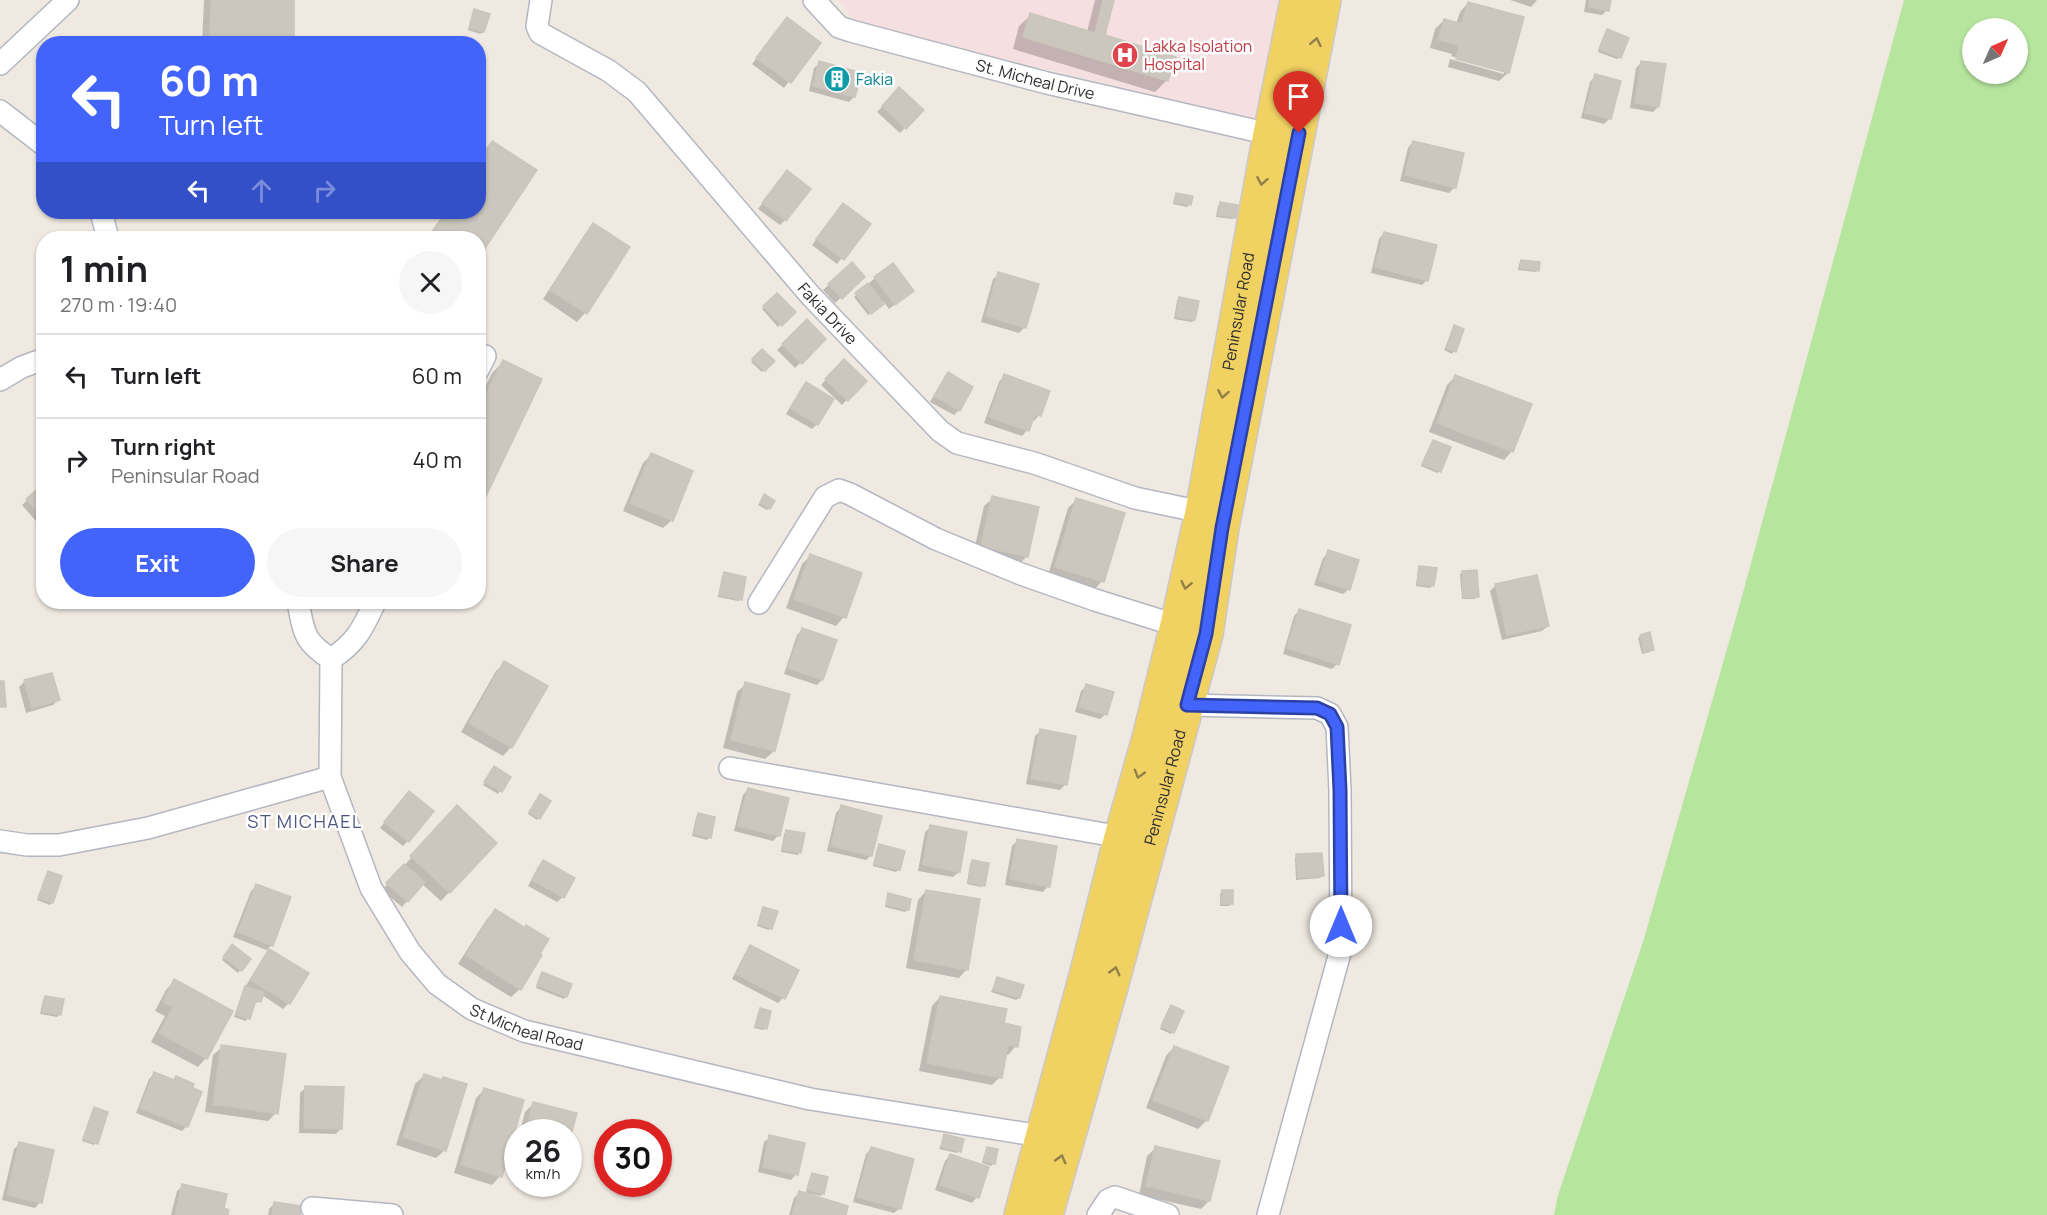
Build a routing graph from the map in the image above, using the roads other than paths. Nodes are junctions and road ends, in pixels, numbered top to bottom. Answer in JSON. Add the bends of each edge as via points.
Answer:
{"nodes":[{"id":1,"x":68,"y":0,"type":"edge"},
{"id":2,"x":541,"y":0,"type":"edge"},
{"id":3,"x":814,"y":0,"type":"edge"},
{"id":4,"x":1297,"y":0,"type":"edge"},
{"id":5,"x":1324,"y":0,"type":"edge"},
{"id":6,"x":0,"y":64,"type":"edge"},
{"id":7,"x":0,"y":111,"type":"edge"},
{"id":8,"x":1270,"y":134,"type":"junction"},
{"id":9,"x":36,"y":139,"type":"edge"},
{"id":10,"x":36,"y":362,"type":"edge"},
{"id":11,"x":0,"y":380,"type":"edge"},
{"id":12,"x":1202,"y":512,"type":"junction"},
{"id":13,"x":759,"y":603,"type":"dead end"},
{"id":14,"x":299,"y":609,"type":"edge"},
{"id":15,"x":372,"y":609,"type":"edge"},
{"id":16,"x":1192,"y":630,"type":"junction"},
{"id":17,"x":331,"y":659,"type":"junction"},
{"id":18,"x":1187,"y":705,"type":"junction"},
{"id":19,"x":730,"y":768,"type":"dead end"},
{"id":20,"x":330,"y":777,"type":"junction"},
{"id":21,"x":1121,"y":837,"type":"junction"},
{"id":22,"x":0,"y":841,"type":"edge"},
{"id":23,"x":1041,"y":1136,"type":"junction"},
{"id":24,"x":312,"y":1208,"type":"dead end"},
{"id":25,"x":392,"y":1215,"type":"edge"},
{"id":26,"x":1021,"y":1215,"type":"edge"},
{"id":27,"x":1046,"y":1215,"type":"edge"},
{"id":28,"x":1098,"y":1215,"type":"edge"},
{"id":29,"x":1168,"y":1215,"type":"edge"},
{"id":30,"x":1268,"y":1215,"type":"edge"}],
"edges":[{"from":1,"to":6,"type":"street"},
{"from":2,"to":12,"type":"street","name":"Fakia Drive","via":[[537,26],[540,33],[609,71],[637,92],[810,295],[940,431],[957,443],[1034,463],[1135,498]]},
{"from":3,"to":8,"type":"street","name":"St. Micheal Drive","via":[[839,27],[851,31],[1047,83]]},
{"from":4,"to":8,"type":"main road","name":"Peninsular Road"},
{"from":16,"to":5,"type":"main road","name":"Peninsular Road","one_way":true,"via":[[1222,528]]},
{"from":7,"to":9,"type":"street"},
{"from":8,"to":12,"type":"main road","name":"Peninsular Road","one_way":true},
{"from":10,"to":11,"type":"street"},
{"from":12,"to":16,"type":"main road","name":"Peninsular Road","one_way":true},
{"from":13,"to":16,"type":"street","via":[[825,496],[839,490],[947,544],[1021,574]]},
{"from":14,"to":17,"type":"street","via":[[304,634],[316,650]]},
{"from":15,"to":17,"type":"street","via":[[346,650]]},
{"from":16,"to":18,"type":"main road","name":"Peninsular Road"},
{"from":16,"to":21,"type":"main road","name":"Peninsular Road","one_way":true,"via":[[1149,738]]},
{"from":17,"to":20,"type":"street","name":"St Micheal Road"},
{"from":27,"to":18,"type":"main road","name":"Peninsular Road","one_way":true},
{"from":18,"to":30,"type":"street","via":[[1317,708],[1330,714],[1337,727],[1341,948]]},
{"from":19,"to":21,"type":"street"},
{"from":20,"to":22,"type":"street","via":[[148,828],[59,845]]},
{"from":20,"to":23,"type":"street","name":"St Micheal Road","via":[[371,888],[410,952],[437,984],[472,1009],[524,1032],[810,1099]]},
{"from":21,"to":23,"type":"main road","name":"Peninsular Road"},
{"from":23,"to":26,"type":"main road","name":"Peninsular Road"},
{"from":24,"to":25,"type":"street"},
{"from":28,"to":29,"type":"street","via":[[1108,1200],[1115,1197]]}]}
